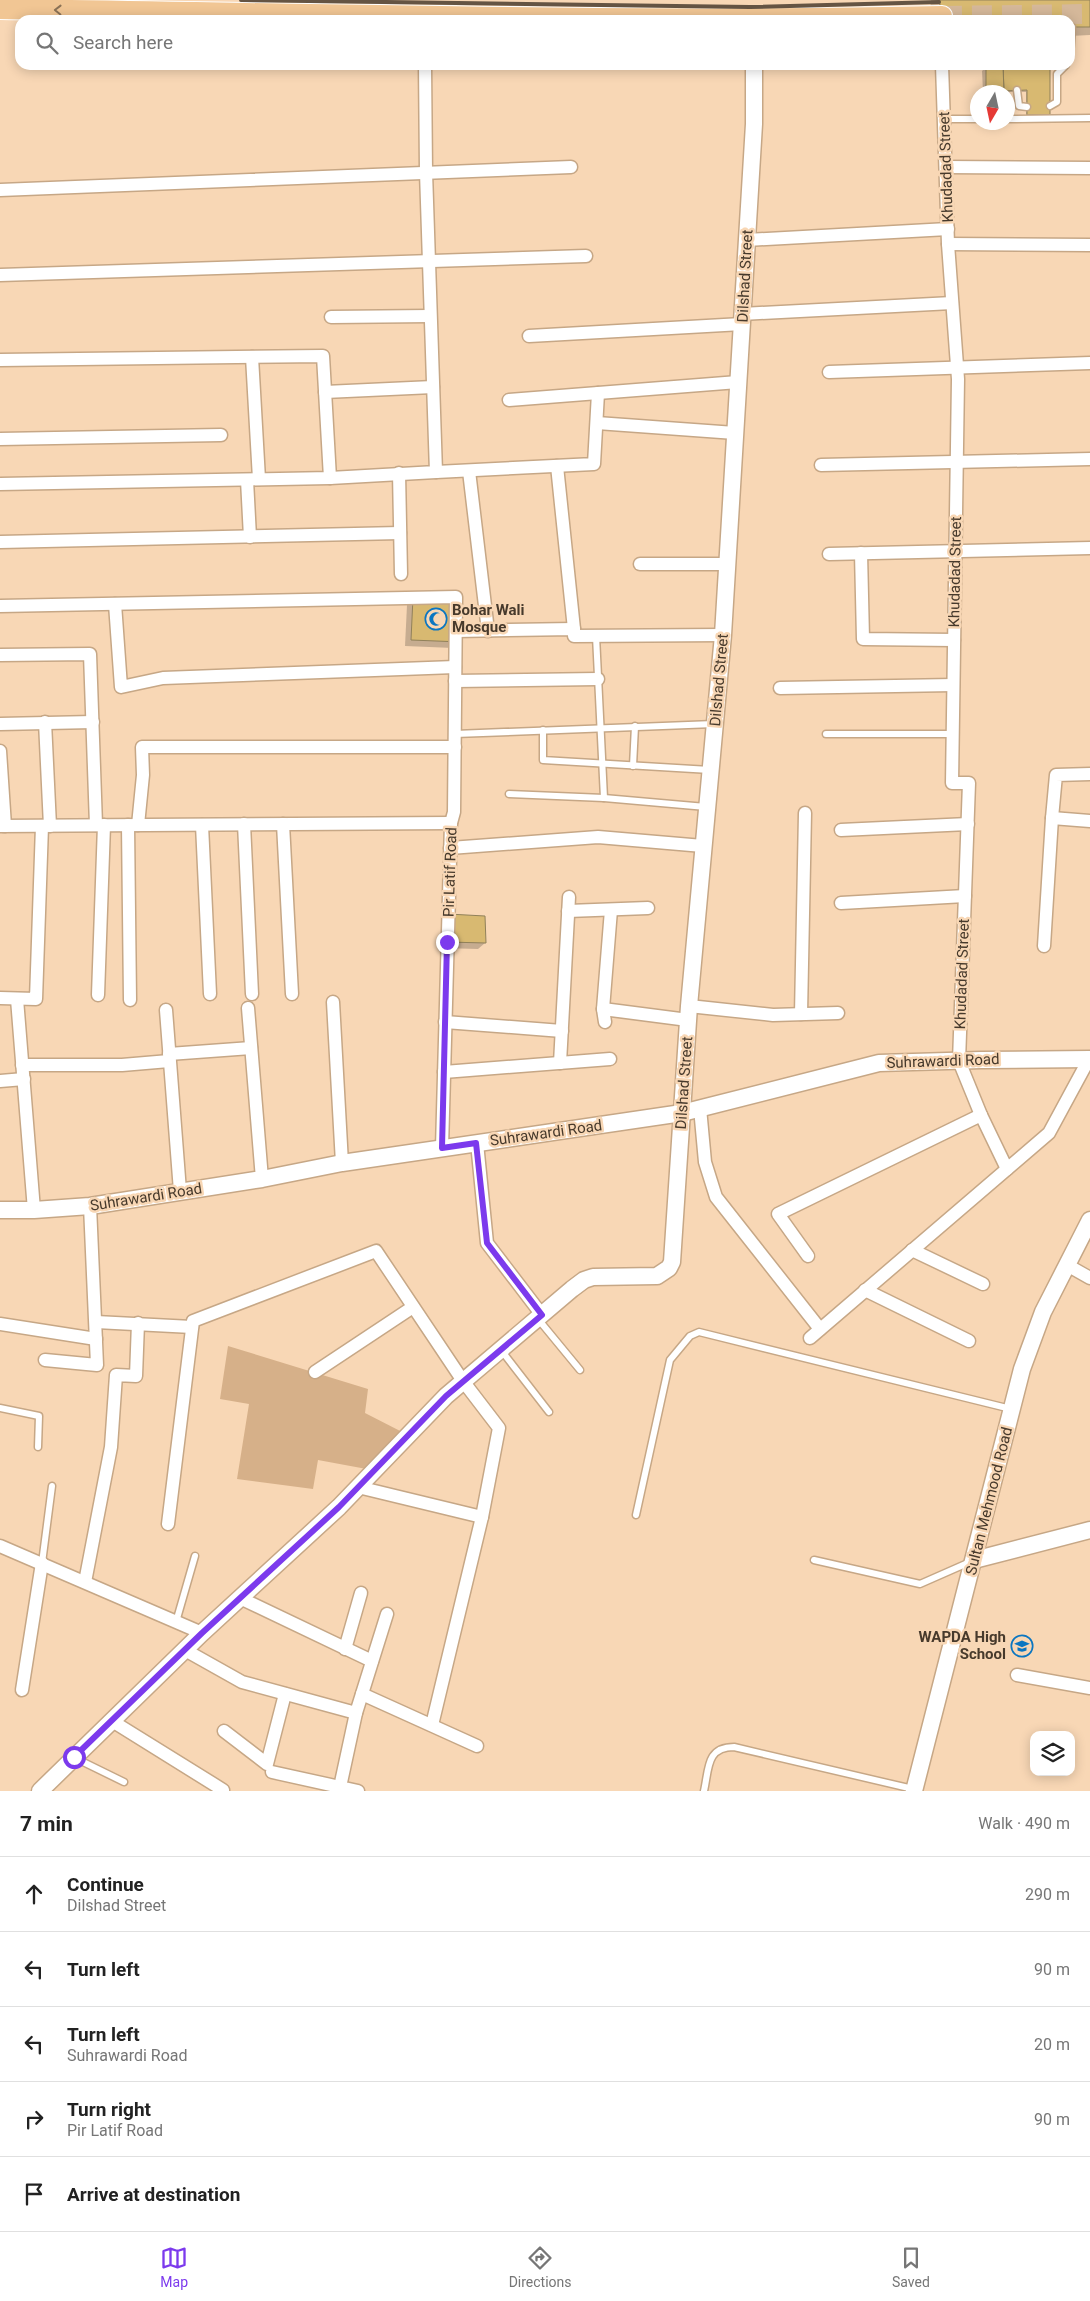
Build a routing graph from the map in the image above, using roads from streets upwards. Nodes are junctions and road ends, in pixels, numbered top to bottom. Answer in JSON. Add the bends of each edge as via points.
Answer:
{"nodes":[{"id":1,"x":107,"y":5,"type":"edge"},
{"id":2,"x":0,"y":9,"type":"edge"},
{"id":3,"x":351,"y":15,"type":"edge"},
{"id":4,"x":425,"y":70,"type":"edge"},
{"id":5,"x":754,"y":70,"type":"edge"},
{"id":6,"x":942,"y":70,"type":"edge"},
{"id":7,"x":571,"y":167,"type":"dead end"},
{"id":8,"x":946,"y":167,"type":"junction"},
{"id":9,"x":1090,"y":168,"type":"edge"},
{"id":10,"x":426,"y":172,"type":"junction"},
{"id":11,"x":0,"y":190,"type":"edge"},
{"id":12,"x":948,"y":228,"type":"junction"},
{"id":13,"x":747,"y":240,"type":"junction"},
{"id":14,"x":948,"y":244,"type":"junction"},
{"id":15,"x":1090,"y":245,"type":"edge"},
{"id":16,"x":586,"y":256,"type":"dead end"},
{"id":17,"x":429,"y":261,"type":"junction"},
{"id":18,"x":0,"y":275,"type":"edge"},
{"id":19,"x":952,"y":303,"type":"junction"},
{"id":20,"x":430,"y":316,"type":"junction"},
{"id":21,"x":331,"y":317,"type":"dead end"},
{"id":22,"x":742,"y":319,"type":"junction"},
{"id":23,"x":529,"y":336,"type":"dead end"},
{"id":24,"x":252,"y":357,"type":"junction"},
{"id":25,"x":0,"y":360,"type":"edge"},
{"id":26,"x":1090,"y":363,"type":"edge"},
{"id":27,"x":957,"y":367,"type":"junction"},
{"id":28,"x":829,"y":372,"type":"dead end"},
{"id":29,"x":738,"y":382,"type":"junction"},
{"id":30,"x":433,"y":387,"type":"junction"},
{"id":31,"x":325,"y":392,"type":"junction"},
{"id":32,"x":598,"y":393,"type":"junction"},
{"id":33,"x":509,"y":400,"type":"dead end"},
{"id":34,"x":596,"y":423,"type":"junction"},
{"id":35,"x":735,"y":433,"type":"junction"},
{"id":36,"x":220,"y":435,"type":"dead end"},
{"id":37,"x":0,"y":440,"type":"edge"},
{"id":38,"x":1090,"y":459,"type":"edge"},
{"id":39,"x":957,"y":462,"type":"junction"},
{"id":40,"x":821,"y":465,"type":"dead end"},
{"id":41,"x":557,"y":466,"type":"junction"},
{"id":42,"x":469,"y":471,"type":"junction"},
{"id":43,"x":436,"y":472,"type":"junction"},
{"id":44,"x":399,"y":473,"type":"junction"},
{"id":45,"x":330,"y":478,"type":"junction"},
{"id":46,"x":253,"y":479,"type":"junction"},
{"id":47,"x":0,"y":484,"type":"edge"},
{"id":48,"x":400,"y":533,"type":"junction"},
{"id":49,"x":250,"y":537,"type":"junction"},
{"id":50,"x":0,"y":542,"type":"edge"},
{"id":51,"x":1090,"y":548,"type":"edge"},
{"id":52,"x":955,"y":551,"type":"junction"},
{"id":53,"x":862,"y":553,"type":"junction"},
{"id":54,"x":829,"y":554,"type":"dead end"},
{"id":55,"x":640,"y":564,"type":"dead end"},
{"id":56,"x":728,"y":564,"type":"junction"},
{"id":57,"x":402,"y":574,"type":"dead end"},
{"id":58,"x":116,"y":604,"type":"junction"},
{"id":59,"x":0,"y":606,"type":"edge"},
{"id":60,"x":488,"y":630,"type":"junction"},
{"id":61,"x":574,"y":630,"type":"junction"},
{"id":62,"x":456,"y":631,"type":"junction"},
{"id":63,"x":723,"y":634,"type":"junction"},
{"id":64,"x":954,"y":640,"type":"junction"},
{"id":65,"x":0,"y":655,"type":"edge"},
{"id":66,"x":455,"y":667,"type":"junction"},
{"id":67,"x":598,"y":679,"type":"road end"},
{"id":68,"x":455,"y":681,"type":"junction"},
{"id":69,"x":953,"y":685,"type":"junction"},
{"id":70,"x":780,"y":688,"type":"dead end"},
{"id":71,"x":45,"y":722,"type":"junction"},
{"id":72,"x":93,"y":722,"type":"junction"},
{"id":73,"x":0,"y":724,"type":"edge"},
{"id":74,"x":455,"y":747,"type":"junction"},
{"id":75,"x":0,"y":751,"type":"edge"},
{"id":76,"x":1090,"y":774,"type":"edge"},
{"id":77,"x":805,"y":813,"type":"dead end"},
{"id":78,"x":1052,"y":818,"type":"junction"},
{"id":79,"x":1090,"y":821,"type":"edge"},
{"id":80,"x":451,"y":823,"type":"junction"},
{"id":81,"x":244,"y":824,"type":"junction"},
{"id":82,"x":283,"y":824,"type":"junction"},
{"id":83,"x":968,"y":824,"type":"junction"},
{"id":84,"x":100,"y":825,"type":"junction"},
{"id":85,"x":133,"y":825,"type":"junction"},
{"id":86,"x":202,"y":825,"type":"junction"},
{"id":87,"x":2,"y":826,"type":"edge"},
{"id":88,"x":46,"y":826,"type":"junction"},
{"id":89,"x":841,"y":830,"type":"dead end"},
{"id":90,"x":703,"y":846,"type":"junction"},
{"id":91,"x":450,"y":848,"type":"junction"},
{"id":92,"x":965,"y":896,"type":"junction"},
{"id":93,"x":569,"y":897,"type":"dead end"},
{"id":94,"x":841,"y":903,"type":"dead end"},
{"id":95,"x":648,"y":908,"type":"dead end"},
{"id":96,"x":611,"y":910,"type":"junction"},
{"id":97,"x":568,"y":911,"type":"junction"},
{"id":98,"x":1044,"y":946,"type":"dead end"},
{"id":99,"x":210,"y":994,"type":"dead end"},
{"id":100,"x":252,"y":994,"type":"dead end"},
{"id":101,"x":292,"y":994,"type":"dead end"},
{"id":102,"x":98,"y":995,"type":"dead end"},
{"id":103,"x":0,"y":998,"type":"edge"},
{"id":104,"x":17,"y":999,"type":"junction"},
{"id":105,"x":130,"y":1000,"type":"dead end"},
{"id":106,"x":333,"y":1002,"type":"dead end"},
{"id":107,"x":248,"y":1008,"type":"dead end"},
{"id":108,"x":166,"y":1010,"type":"dead end"},
{"id":109,"x":688,"y":1013,"type":"junction"},
{"id":110,"x":838,"y":1013,"type":"dead end"},
{"id":111,"x":801,"y":1014,"type":"junction"},
{"id":112,"x":445,"y":1022,"type":"junction"},
{"id":113,"x":562,"y":1031,"type":"junction"},
{"id":114,"x":251,"y":1048,"type":"junction"},
{"id":115,"x":169,"y":1058,"type":"junction"},
{"id":116,"x":610,"y":1059,"type":"dead end"},
{"id":117,"x":1090,"y":1059,"type":"edge"},
{"id":118,"x":959,"y":1060,"type":"junction"},
{"id":119,"x":560,"y":1063,"type":"junction"},
{"id":120,"x":22,"y":1064,"type":"junction"},
{"id":121,"x":444,"y":1072,"type":"junction"},
{"id":122,"x":24,"y":1080,"type":"junction"},
{"id":123,"x":0,"y":1081,"type":"edge"},
{"id":124,"x":700,"y":1108,"type":"junction"},
{"id":125,"x":682,"y":1112,"type":"junction"},
{"id":126,"x":981,"y":1115,"type":"junction"},
{"id":127,"x":476,"y":1143,"type":"junction"},
{"id":128,"x":442,"y":1148,"type":"junction"},
{"id":129,"x":342,"y":1163,"type":"junction"},
{"id":130,"x":1007,"y":1169,"type":"junction"},
{"id":131,"x":262,"y":1179,"type":"junction"},
{"id":132,"x":180,"y":1191,"type":"junction"},
{"id":133,"x":90,"y":1206,"type":"junction"},
{"id":134,"x":0,"y":1210,"type":"edge"},
{"id":135,"x":34,"y":1210,"type":"junction"},
{"id":136,"x":1090,"y":1220,"type":"edge"},
{"id":137,"x":912,"y":1250,"type":"junction"},
{"id":138,"x":808,"y":1256,"type":"dead end"},
{"id":139,"x":1067,"y":1265,"type":"junction"},
{"id":140,"x":1090,"y":1278,"type":"edge"},
{"id":141,"x":983,"y":1284,"type":"dead end"},
{"id":142,"x":865,"y":1290,"type":"junction"},
{"id":143,"x":414,"y":1307,"type":"junction"},
{"id":144,"x":539,"y":1317,"type":"junction"},
{"id":145,"x":96,"y":1322,"type":"junction"},
{"id":146,"x":138,"y":1323,"type":"junction"},
{"id":147,"x":0,"y":1326,"type":"edge"},
{"id":148,"x":192,"y":1327,"type":"junction"},
{"id":149,"x":820,"y":1329,"type":"junction"},
{"id":150,"x":810,"y":1338,"type":"dead end"},
{"id":151,"x":96,"y":1340,"type":"junction"},
{"id":152,"x":968,"y":1340,"type":"dead end"},
{"id":153,"x":45,"y":1360,"type":"dead end"},
{"id":154,"x":315,"y":1372,"type":"dead end"},
{"id":155,"x":463,"y":1381,"type":"junction"},
{"id":156,"x":358,"y":1487,"type":"junction"},
{"id":157,"x":482,"y":1518,"type":"junction"},
{"id":158,"x":168,"y":1524,"type":"dead end"},
{"id":159,"x":1090,"y":1530,"type":"edge"},
{"id":160,"x":0,"y":1546,"type":"edge"},
{"id":161,"x":974,"y":1560,"type":"junction"},
{"id":162,"x":42,"y":1563,"type":"junction"},
{"id":163,"x":85,"y":1582,"type":"junction"},
{"id":164,"x":361,"y":1593,"type":"dead end"},
{"id":165,"x":240,"y":1598,"type":"junction"},
{"id":166,"x":387,"y":1614,"type":"dead end"},
{"id":167,"x":202,"y":1633,"type":"junction"},
{"id":168,"x":345,"y":1649,"type":"junction"},
{"id":169,"x":185,"y":1650,"type":"junction"},
{"id":170,"x":372,"y":1661,"type":"junction"},
{"id":171,"x":1017,"y":1675,"type":"dead end"},
{"id":172,"x":1090,"y":1688,"type":"edge"},
{"id":173,"x":22,"y":1690,"type":"dead end"},
{"id":174,"x":285,"y":1694,"type":"junction"},
{"id":175,"x":362,"y":1694,"type":"junction"},
{"id":176,"x":356,"y":1713,"type":"junction"},
{"id":177,"x":112,"y":1721,"type":"junction"},
{"id":178,"x":432,"y":1725,"type":"junction"},
{"id":179,"x":224,"y":1731,"type":"dead end"},
{"id":180,"x":477,"y":1746,"type":"dead end"},
{"id":181,"x":272,"y":1772,"type":"dead end"},
{"id":182,"x":340,"y":1787,"type":"junction"},
{"id":183,"x":223,"y":1790,"type":"edge"},
{"id":184,"x":914,"y":1790,"type":"edge"},
{"id":185,"x":40,"y":1791,"type":"edge"},
{"id":186,"x":358,"y":1791,"type":"edge"}],
"edges":[{"from":1,"to":2,"type":"main road","one_way":true},
{"from":1,"to":3,"type":"main road"},
{"from":4,"to":10,"type":"street"},
{"from":5,"to":13,"type":"street","name":"Dilshad Street"},
{"from":6,"to":8,"type":"street","name":"Khudadad Street"},
{"from":7,"to":10,"type":"street"},
{"from":8,"to":9,"type":"street"},
{"from":8,"to":12,"type":"street","name":"Khudadad Street"},
{"from":10,"to":11,"type":"street"},
{"from":10,"to":17,"type":"street"},
{"from":12,"to":13,"type":"street"},
{"from":12,"to":14,"type":"street","name":"Khudadad Street"},
{"from":13,"to":22,"type":"street","name":"Dilshad Street"},
{"from":14,"to":15,"type":"street"},
{"from":14,"to":19,"type":"street","name":"Khudadad Street"},
{"from":16,"to":17,"type":"street"},
{"from":17,"to":18,"type":"street"},
{"from":17,"to":20,"type":"street"},
{"from":19,"to":22,"type":"street"},
{"from":19,"to":27,"type":"street","name":"Khudadad Street"},
{"from":20,"to":21,"type":"street"},
{"from":20,"to":30,"type":"street"},
{"from":22,"to":23,"type":"street"},
{"from":22,"to":29,"type":"street","name":"Dilshad Street"},
{"from":24,"to":25,"type":"street"},
{"from":24,"to":31,"type":"street","via":[[323,356]]},
{"from":24,"to":46,"type":"street"},
{"from":26,"to":27,"type":"street"},
{"from":27,"to":28,"type":"street"},
{"from":27,"to":39,"type":"street","name":"Khudadad Street"},
{"from":29,"to":32,"type":"street"},
{"from":29,"to":35,"type":"street","name":"Dilshad Street"},
{"from":30,"to":31,"type":"street"},
{"from":30,"to":43,"type":"street"},
{"from":31,"to":45,"type":"street"},
{"from":32,"to":33,"type":"street"},
{"from":32,"to":34,"type":"street"},
{"from":34,"to":35,"type":"street"},
{"from":34,"to":41,"type":"street","via":[[594,464]]},
{"from":35,"to":56,"type":"street","name":"Dilshad Street"},
{"from":36,"to":37,"type":"street"},
{"from":38,"to":39,"type":"street"},
{"from":39,"to":40,"type":"street"},
{"from":39,"to":52,"type":"street","name":"Khudadad Street"},
{"from":41,"to":42,"type":"street"},
{"from":41,"to":61,"type":"street"},
{"from":42,"to":43,"type":"street"},
{"from":42,"to":60,"type":"street"},
{"from":43,"to":44,"type":"street"},
{"from":44,"to":45,"type":"street"},
{"from":44,"to":48,"type":"street"},
{"from":45,"to":46,"type":"street"},
{"from":46,"to":47,"type":"street"},
{"from":46,"to":49,"type":"street"},
{"from":48,"to":49,"type":"street"},
{"from":48,"to":57,"type":"street"},
{"from":49,"to":50,"type":"street"},
{"from":51,"to":52,"type":"street"},
{"from":52,"to":53,"type":"street"},
{"from":52,"to":64,"type":"street","name":"Khudadad Street"},
{"from":53,"to":54,"type":"street"},
{"from":53,"to":64,"type":"street","via":[[863,639]]},
{"from":55,"to":56,"type":"street"},
{"from":56,"to":63,"type":"street","name":"Dilshad Street"},
{"from":58,"to":59,"type":"street"},
{"from":58,"to":62,"type":"street","name":"Pir Latif Road","via":[[456,598]]},
{"from":58,"to":66,"type":"street","via":[[121,687],[163,678]]},
{"from":60,"to":61,"type":"street"},
{"from":60,"to":62,"type":"street"},
{"from":61,"to":63,"type":"street","via":[[574,636]]},
{"from":62,"to":66,"type":"street","name":"Pir Latif Road"},
{"from":63,"to":90,"type":"street","name":"Dilshad Street"},
{"from":64,"to":69,"type":"street","name":"Khudadad Street"},
{"from":65,"to":72,"type":"street","via":[[90,654]]},
{"from":66,"to":68,"type":"street","name":"Pir Latif Road"},
{"from":67,"to":68,"type":"street"},
{"from":68,"to":74,"type":"street","name":"Pir Latif Road"},
{"from":69,"to":70,"type":"street"},
{"from":69,"to":83,"type":"street","name":"Khudadad Street","via":[[952,783],[969,783]]},
{"from":71,"to":72,"type":"street"},
{"from":71,"to":73,"type":"street"},
{"from":71,"to":88,"type":"street"},
{"from":72,"to":84,"type":"street"},
{"from":74,"to":80,"type":"street","name":"Pir Latif Road"},
{"from":74,"to":85,"type":"street","via":[[142,747],[143,775]]},
{"from":75,"to":87,"type":"street"},
{"from":76,"to":78,"type":"street","via":[[1056,775]]},
{"from":77,"to":111,"type":"street"},
{"from":78,"to":79,"type":"street"},
{"from":78,"to":98,"type":"street"},
{"from":80,"to":82,"type":"street"},
{"from":80,"to":91,"type":"street","name":"Pir Latif Road"},
{"from":81,"to":82,"type":"street"},
{"from":81,"to":86,"type":"street"},
{"from":81,"to":100,"type":"street"},
{"from":82,"to":101,"type":"street"},
{"from":83,"to":89,"type":"street"},
{"from":83,"to":92,"type":"street","name":"Khudadad Street"},
{"from":84,"to":85,"type":"street"},
{"from":84,"to":88,"type":"street"},
{"from":84,"to":102,"type":"street"},
{"from":85,"to":86,"type":"street"},
{"from":85,"to":105,"type":"street"},
{"from":86,"to":99,"type":"street"},
{"from":87,"to":88,"type":"street"},
{"from":88,"to":104,"type":"street","via":[[36,999]]},
{"from":90,"to":91,"type":"street","via":[[598,837]]},
{"from":90,"to":109,"type":"street","name":"Dilshad Street"},
{"from":91,"to":112,"type":"street","name":"Pir Latif Road"},
{"from":92,"to":94,"type":"street"},
{"from":92,"to":118,"type":"street","name":"Khudadad Street"},
{"from":93,"to":97,"type":"street"},
{"from":95,"to":96,"type":"street"},
{"from":96,"to":97,"type":"street"},
{"from":96,"to":109,"type":"street","via":[[604,1016]]},
{"from":97,"to":113,"type":"street"},
{"from":103,"to":104,"type":"street"},
{"from":104,"to":120,"type":"street"},
{"from":106,"to":129,"type":"street"},
{"from":107,"to":114,"type":"street"},
{"from":108,"to":115,"type":"street"},
{"from":109,"to":111,"type":"street"},
{"from":109,"to":125,"type":"street","name":"Dilshad Street"},
{"from":110,"to":111,"type":"street"},
{"from":112,"to":113,"type":"street"},
{"from":112,"to":121,"type":"street","name":"Pir Latif Road"},
{"from":113,"to":119,"type":"street"},
{"from":114,"to":115,"type":"street"},
{"from":114,"to":131,"type":"street"},
{"from":115,"to":120,"type":"street","via":[[122,1065]]},
{"from":115,"to":132,"type":"street"},
{"from":116,"to":119,"type":"street"},
{"from":117,"to":118,"type":"street","name":"Suhrawardi Road"},
{"from":117,"to":130,"type":"street","via":[[1049,1133]]},
{"from":118,"to":124,"type":"street","name":"Suhrawardi Road","via":[[879,1063]]},
{"from":118,"to":126,"type":"street"},
{"from":119,"to":121,"type":"street"},
{"from":120,"to":122,"type":"street"},
{"from":121,"to":128,"type":"street","name":"Pir Latif Road"},
{"from":122,"to":123,"type":"street"},
{"from":122,"to":135,"type":"street"},
{"from":124,"to":125,"type":"street","name":"Suhrawardi Road"},
{"from":124,"to":149,"type":"street","via":[[705,1162],[716,1197]]},
{"from":125,"to":127,"type":"street","name":"Suhrawardi Road"},
{"from":125,"to":144,"type":"street","name":"Dilshad Street","via":[[669,1268],[657,1276],[607,1276],[584,1280]]},
{"from":126,"to":130,"type":"street"},
{"from":126,"to":138,"type":"street","via":[[778,1214]]},
{"from":127,"to":128,"type":"street","name":"Suhrawardi Road"},
{"from":127,"to":144,"type":"street","via":[[487,1243]]},
{"from":128,"to":129,"type":"street","name":"Suhrawardi Road"},
{"from":129,"to":131,"type":"street","name":"Suhrawardi Road"},
{"from":130,"to":137,"type":"street"},
{"from":131,"to":132,"type":"street","name":"Suhrawardi Road"},
{"from":132,"to":133,"type":"street","name":"Suhrawardi Road"},
{"from":133,"to":135,"type":"street","name":"Suhrawardi Road"},
{"from":133,"to":145,"type":"street"},
{"from":134,"to":135,"type":"street","name":"Suhrawardi Road"},
{"from":136,"to":139,"type":"street","name":"Sultan Mehmood Road"},
{"from":137,"to":141,"type":"street"},
{"from":137,"to":142,"type":"street"},
{"from":139,"to":140,"type":"street"},
{"from":139,"to":161,"type":"street","name":"Sultan Mehmood Road","via":[[1043,1312],[1022,1369]]},
{"from":142,"to":149,"type":"street"},
{"from":142,"to":152,"type":"street"},
{"from":143,"to":148,"type":"street","via":[[376,1251],[193,1321]]},
{"from":143,"to":154,"type":"street"},
{"from":143,"to":155,"type":"street"},
{"from":144,"to":155,"type":"street","name":"Dilshad Street"},
{"from":145,"to":146,"type":"street"},
{"from":145,"to":151,"type":"street"},
{"from":146,"to":148,"type":"street"},
{"from":146,"to":163,"type":"street","via":[[136,1376],[116,1375],[111,1448]]},
{"from":147,"to":151,"type":"street"},
{"from":148,"to":158,"type":"street"},
{"from":149,"to":150,"type":"street"},
{"from":151,"to":153,"type":"street","via":[[96,1364]]},
{"from":155,"to":156,"type":"street","name":"Dilshad Street"},
{"from":155,"to":157,"type":"street","via":[[499,1428]]},
{"from":156,"to":157,"type":"street"},
{"from":156,"to":165,"type":"street","name":"Dilshad Street"},
{"from":157,"to":178,"type":"street"},
{"from":159,"to":161,"type":"street"},
{"from":160,"to":162,"type":"street"},
{"from":161,"to":184,"type":"street","name":"Sultan Mehmood Road"},
{"from":162,"to":163,"type":"street"},
{"from":162,"to":173,"type":"street"},
{"from":163,"to":167,"type":"street"},
{"from":164,"to":168,"type":"street"},
{"from":165,"to":167,"type":"street","name":"Dilshad Street"},
{"from":165,"to":168,"type":"street"},
{"from":166,"to":170,"type":"street"},
{"from":167,"to":169,"type":"street","name":"Dilshad Street"},
{"from":168,"to":170,"type":"street"},
{"from":169,"to":174,"type":"street","via":[[242,1682]]},
{"from":169,"to":177,"type":"street","name":"Dilshad Street"},
{"from":170,"to":175,"type":"street"},
{"from":171,"to":172,"type":"street"},
{"from":174,"to":176,"type":"street"},
{"from":174,"to":179,"type":"street","via":[[267,1764]]},
{"from":175,"to":176,"type":"street"},
{"from":175,"to":178,"type":"street"},
{"from":176,"to":182,"type":"street"},
{"from":177,"to":183,"type":"street"},
{"from":177,"to":185,"type":"street","name":"Dilshad Street"},
{"from":178,"to":180,"type":"street"},
{"from":181,"to":182,"type":"street"},
{"from":182,"to":186,"type":"street"}]}
